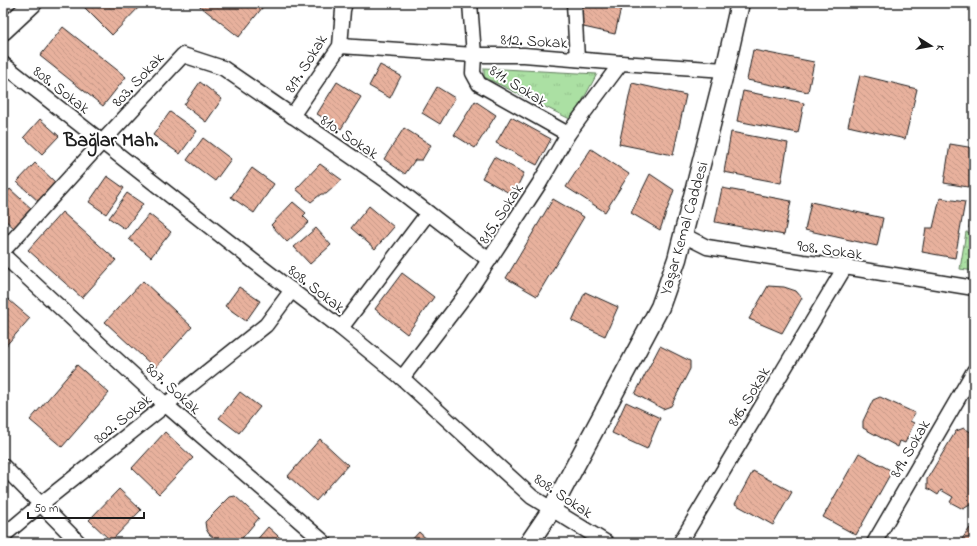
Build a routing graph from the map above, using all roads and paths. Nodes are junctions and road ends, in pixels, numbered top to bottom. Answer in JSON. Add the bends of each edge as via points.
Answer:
{"nodes":[{"id":1,"x":33,"y":3,"type":"edge"},
{"id":2,"x":345,"y":3,"type":"edge"},
{"id":3,"x":470,"y":3,"type":"edge"},
{"id":4,"x":574,"y":3,"type":"edge"},
{"id":5,"x":740,"y":3,"type":"edge"},
{"id":6,"x":3,"y":31,"type":"edge"},
{"id":7,"x":340,"y":46,"type":"junction"},
{"id":8,"x":183,"y":55,"type":"joint"},
{"id":9,"x":474,"y":55,"type":"junction"},
{"id":10,"x":577,"y":60,"type":"junction"},
{"id":11,"x":621,"y":63,"type":"junction"},
{"id":12,"x":3,"y":64,"type":"edge"},
{"id":13,"x":726,"y":70,"type":"junction"},
{"id":14,"x":292,"y":116,"type":"junction"},
{"id":15,"x":568,"y":134,"type":"junction"},
{"id":16,"x":102,"y":142,"type":"junction"},
{"id":17,"x":428,"y":213,"type":"junction"},
{"id":18,"x":683,"y":235,"type":"junction"},
{"id":19,"x":3,"y":251,"type":"edge"},
{"id":20,"x":3,"y":255,"type":"edge"},
{"id":21,"x":489,"y":260,"type":"junction"},
{"id":22,"x":845,"y":267,"type":"junction"},
{"id":23,"x":974,"y":288,"type":"edge"},
{"id":24,"x":292,"y":290,"type":"junction"},
{"id":25,"x":341,"y":328,"type":"junction"},
{"id":26,"x":974,"y":371,"type":"edge"},
{"id":27,"x":402,"y":378,"type":"junction"},
{"id":28,"x":166,"y":405,"type":"junction"},
{"id":29,"x":3,"y":466,"type":"edge"},
{"id":30,"x":41,"y":504,"type":"junction"},
{"id":31,"x":552,"y":509,"type":"junction"},
{"id":32,"x":3,"y":536,"type":"edge"},
{"id":33,"x":79,"y":543,"type":"edge"},
{"id":34,"x":325,"y":543,"type":"edge"},
{"id":35,"x":530,"y":543,"type":"edge"},
{"id":36,"x":607,"y":543,"type":"edge"},
{"id":37,"x":680,"y":543,"type":"edge"},
{"id":38,"x":874,"y":543,"type":"edge"}],
"edges":[{"from":1,"to":6,"type":"street"},
{"from":2,"to":7,"type":"street","name":"817. Sokak"},
{"from":3,"to":9,"type":"street","name":"811. Sokak"},
{"from":4,"to":10,"type":"street"},
{"from":5,"to":13,"type":"street","name":"Yaşar Kemal Caddesi"},
{"from":7,"to":9,"type":"street","name":"812. Sokak"},
{"from":7,"to":14,"type":"street","name":"817. Sokak"},
{"from":8,"to":14,"type":"street","name":"810. Sokak","via":[[223,68]]},
{"from":8,"to":16,"type":"street","name":"803. Sokak"},
{"from":9,"to":10,"type":"street","name":"812. Sokak","via":[[524,55]]},
{"from":9,"to":15,"type":"street","name":"811. Sokak","via":[[473,73],[479,84]]},
{"from":10,"to":11,"type":"street","name":"812. Sokak"},
{"from":11,"to":13,"type":"street","name":"812. Sokak"},
{"from":11,"to":15,"type":"street","name":"815. Sokak"},
{"from":12,"to":16,"type":"street","name":"808. Sokak"},
{"from":13,"to":18,"type":"street","name":"Yaşar Kemal Caddesi"},
{"from":14,"to":17,"type":"street","name":"810. Sokak","via":[[387,181]]},
{"from":15,"to":21,"type":"street","name":"815. Sokak"},
{"from":16,"to":19,"type":"street","name":"803. Sokak"},
{"from":16,"to":24,"type":"street","name":"808. Sokak"},
{"from":17,"to":21,"type":"street","name":"810. Sokak"},
{"from":17,"to":25,"type":"street"},
{"from":18,"to":22,"type":"street","name":"908. Sokak","via":[[706,247]]},
{"from":18,"to":31,"type":"street","name":"Yaşar Kemal Caddesi","via":[[660,307]]},
{"from":20,"to":28,"type":"street","name":"807. Sokak"},
{"from":21,"to":27,"type":"street","name":"815. Sokak"},
{"from":22,"to":23,"type":"street","name":"908. Sokak"},
{"from":22,"to":37,"type":"street","name":"816. Sokak"},
{"from":24,"to":25,"type":"street","name":"808. Sokak"},
{"from":24,"to":28,"type":"street","name":"802. Sokak","via":[[266,325]]},
{"from":25,"to":27,"type":"street","name":"808. Sokak"},
{"from":26,"to":38,"type":"street","name":"819. Sokak"},
{"from":27,"to":31,"type":"street","name":"808. Sokak","via":[[532,497]]},
{"from":28,"to":30,"type":"street","name":"802. Sokak"},
{"from":28,"to":34,"type":"street","name":"807. Sokak"},
{"from":29,"to":30,"type":"street"},
{"from":30,"to":32,"type":"street","name":"802. Sokak"},
{"from":30,"to":33,"type":"street"},
{"from":31,"to":35,"type":"street","name":"Yaşar Kemal Caddesi"},
{"from":31,"to":36,"type":"street","name":"808. Sokak"}]}
